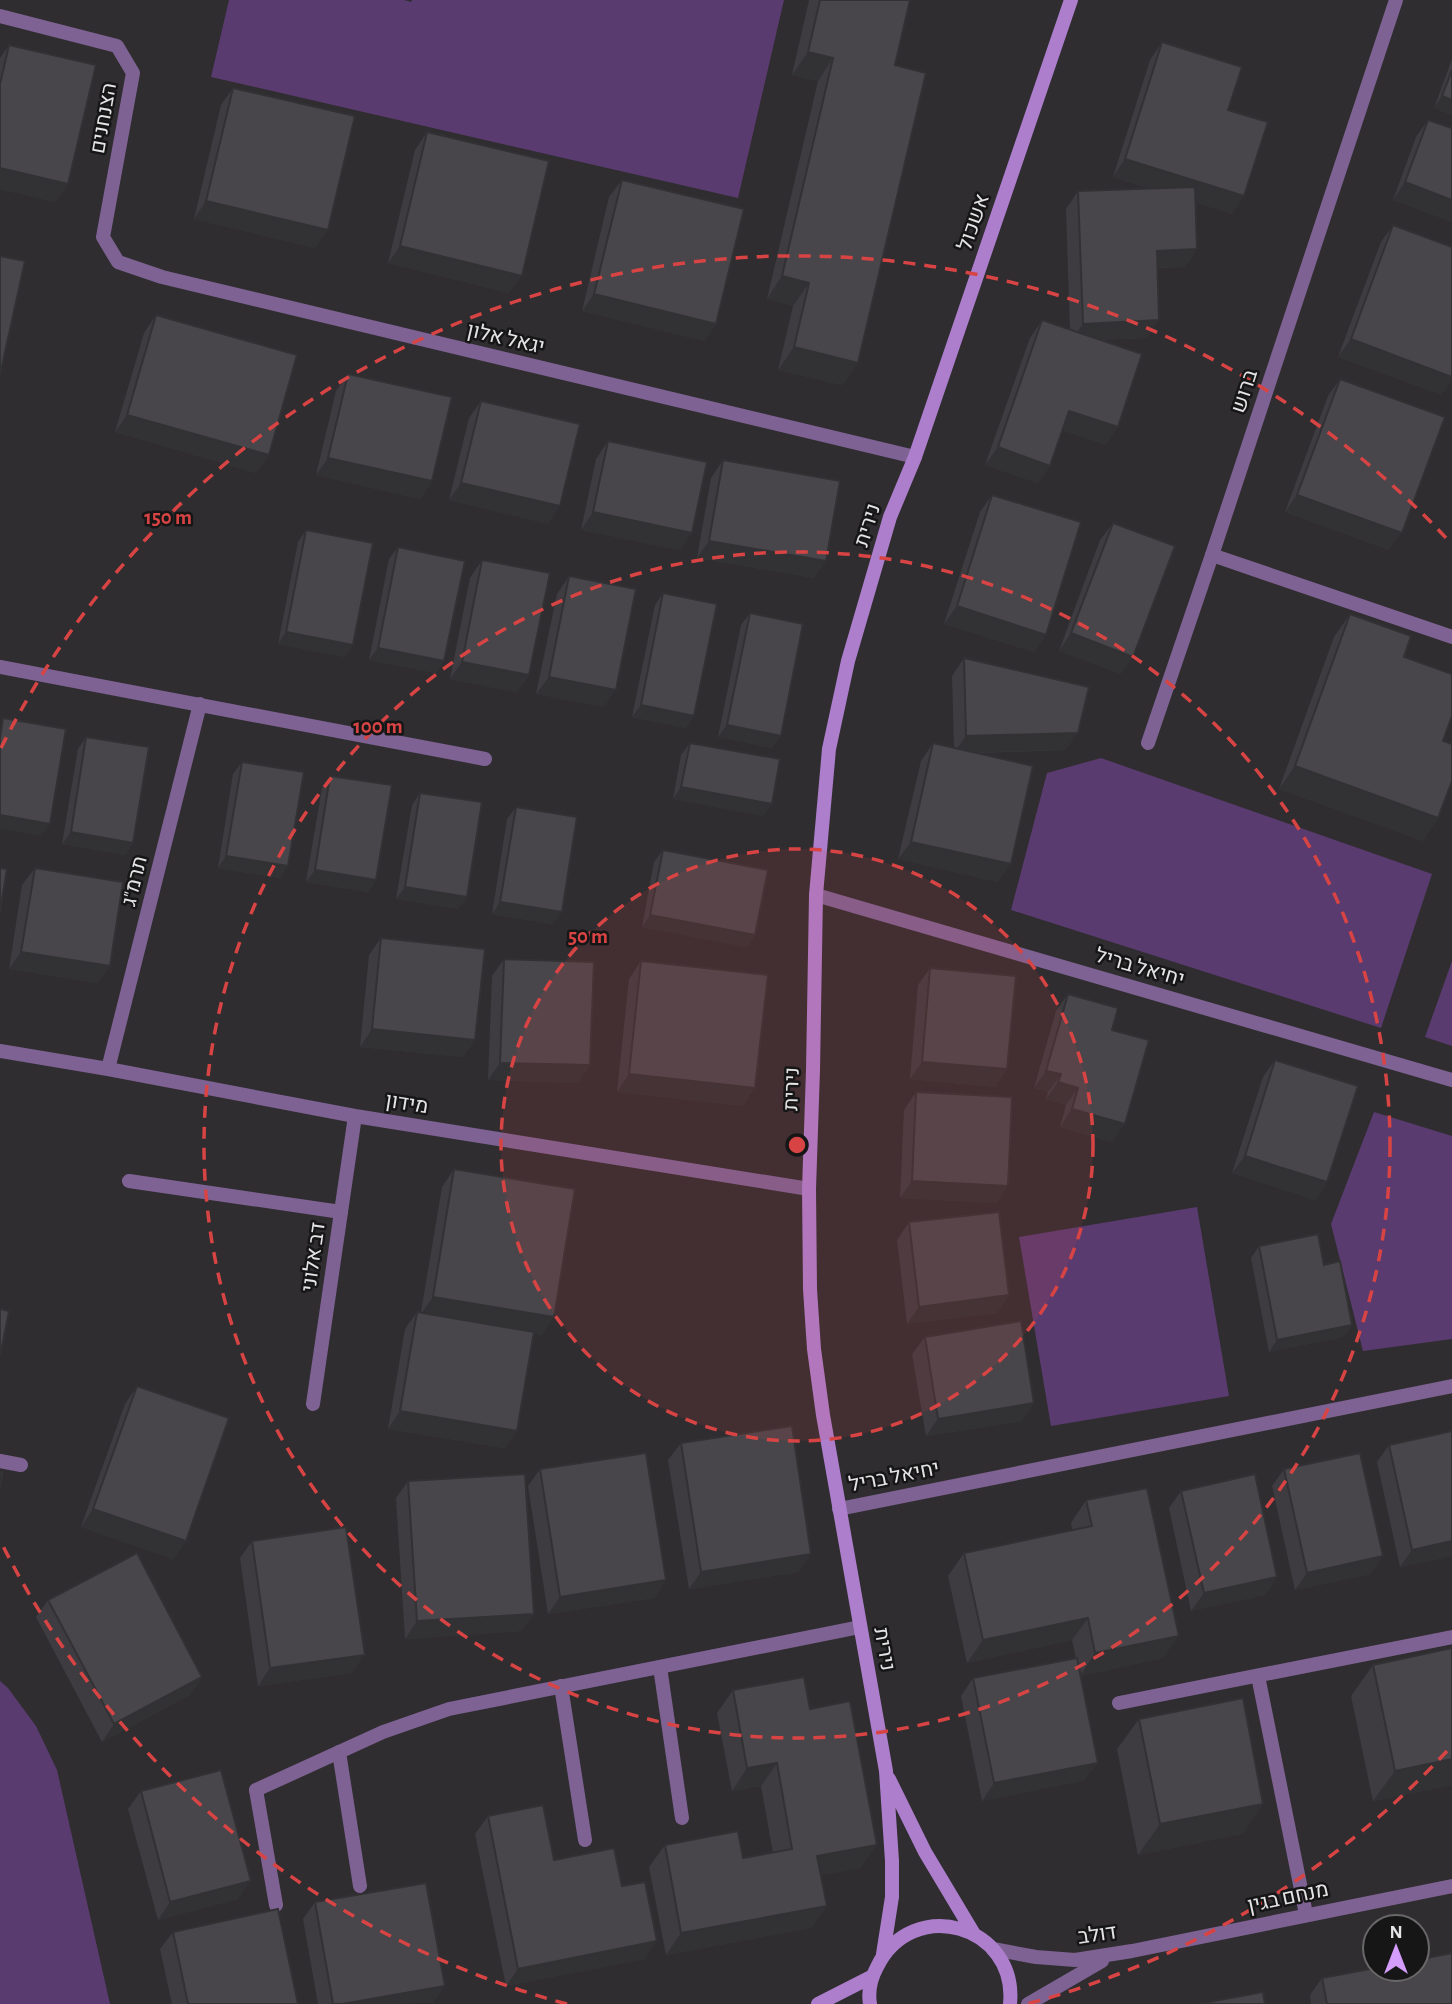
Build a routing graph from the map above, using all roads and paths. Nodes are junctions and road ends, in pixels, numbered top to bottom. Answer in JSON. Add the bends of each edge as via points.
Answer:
{"nodes":[{"id":1,"x":1071,"y":0,"type":"edge"},
{"id":2,"x":1396,"y":0,"type":"edge"},
{"id":3,"x":0,"y":16,"type":"edge"},
{"id":4,"x":103,"y":237,"type":"joint"},
{"id":5,"x":915,"y":457,"type":"junction"},
{"id":6,"x":1212,"y":555,"type":"junction"},
{"id":7,"x":1452,"y":637,"type":"edge"},
{"id":8,"x":0,"y":667,"type":"edge"},
{"id":9,"x":200,"y":704,"type":"junction"},
{"id":10,"x":1148,"y":743,"type":"dead end"},
{"id":11,"x":485,"y":759,"type":"dead end"},
{"id":12,"x":816,"y":895,"type":"junction"},
{"id":13,"x":0,"y":1051,"type":"edge"},
{"id":14,"x":108,"y":1069,"type":"junction"},
{"id":15,"x":1452,"y":1080,"type":"edge"},
{"id":16,"x":355,"y":1116,"type":"junction"},
{"id":17,"x":129,"y":1181,"type":"dead end"},
{"id":18,"x":809,"y":1189,"type":"junction"},
{"id":19,"x":341,"y":1212,"type":"junction"},
{"id":20,"x":1452,"y":1386,"type":"edge"},
{"id":21,"x":313,"y":1404,"type":"dead end"},
{"id":22,"x":0,"y":1461,"type":"edge"},
{"id":23,"x":21,"y":1465,"type":"dead end"},
{"id":24,"x":839,"y":1509,"type":"junction"},
{"id":25,"x":860,"y":1627,"type":"junction"},
{"id":26,"x":1452,"y":1637,"type":"edge"},
{"id":27,"x":660,"y":1667,"type":"junction"},
{"id":28,"x":1258,"y":1676,"type":"junction"},
{"id":29,"x":561,"y":1686,"type":"junction"},
{"id":30,"x":1119,"y":1703,"type":"dead end"},
{"id":31,"x":340,"y":1752,"type":"junction"},
{"id":32,"x":886,"y":1771,"type":"junction"},
{"id":33,"x":682,"y":1818,"type":"dead end"},
{"id":34,"x":585,"y":1840,"type":"dead end"},
{"id":35,"x":360,"y":1886,"type":"dead end"},
{"id":36,"x":1452,"y":1886,"type":"edge"},
{"id":37,"x":276,"y":1905,"type":"dead end"},
{"id":38,"x":1306,"y":1914,"type":"junction"},
{"id":39,"x":974,"y":1934,"type":"junction"},
{"id":40,"x":993,"y":1949,"type":"junction"},
{"id":41,"x":1132,"y":1951,"type":"junction"},
{"id":42,"x":883,"y":1954,"type":"junction"},
{"id":43,"x":873,"y":1976,"type":"junction"},
{"id":44,"x":818,"y":2004,"type":"edge"},
{"id":45,"x":870,"y":2004,"type":"edge"},
{"id":46,"x":1010,"y":2004,"type":"edge"},
{"id":47,"x":1028,"y":2004,"type":"edge"}],
"edges":[{"from":1,"to":5,"type":"street","name":"אשכול"},
{"from":2,"to":6,"type":"street","name":"ברוש"},
{"from":3,"to":4,"type":"street","name":"הצנחנים","via":[[117,46],[133,73]]},
{"from":4,"to":5,"type":"street","name":"יגאל אלון","via":[[118,262],[162,277]]},
{"from":5,"to":12,"type":"street","name":"נירית","via":[[890,517],[848,661],[829,749]]},
{"from":6,"to":7,"type":"street"},
{"from":6,"to":10,"type":"street","name":"ברוש"},
{"from":8,"to":9,"type":"street"},
{"from":9,"to":11,"type":"street"},
{"from":9,"to":14,"type":"street","name":"תרמ\"ג"},
{"from":12,"to":15,"type":"street","name":"יחיאל בריל"},
{"from":12,"to":18,"type":"street","name":"נירית"},
{"from":13,"to":14,"type":"street","name":"מידון"},
{"from":14,"to":16,"type":"street","name":"מידון"},
{"from":16,"to":18,"type":"street","name":"מידון"},
{"from":16,"to":19,"type":"street","name":"דב אלוני"},
{"from":17,"to":19,"type":"street"},
{"from":18,"to":24,"type":"street","name":"נירית","via":[[814,1349]]},
{"from":19,"to":21,"type":"street","name":"דב אלוני"},
{"from":20,"to":24,"type":"street","name":"יחיאל בריל"},
{"from":22,"to":23,"type":"street"},
{"from":24,"to":25,"type":"street","name":"נירית"},
{"from":25,"to":27,"type":"street"},
{"from":25,"to":32,"type":"street","name":"נירית"},
{"from":26,"to":28,"type":"street"},
{"from":27,"to":29,"type":"street"},
{"from":27,"to":33,"type":"street"},
{"from":28,"to":30,"type":"street"},
{"from":28,"to":38,"type":"street"},
{"from":29,"to":31,"type":"street","via":[[449,1709]]},
{"from":29,"to":34,"type":"street"},
{"from":31,"to":35,"type":"street"},
{"from":31,"to":37,"type":"street","via":[[256,1790]]},
{"from":32,"to":39,"type":"street","name":"נירית","via":[[925,1852]]},
{"from":32,"to":42,"type":"street","name":"נירית","via":[[892,1897]]},
{"from":36,"to":38,"type":"street","name":"מנחם בגין"},
{"from":38,"to":41,"type":"street","name":"מנחם בגין"},
{"from":39,"to":40,"type":"street"},
{"from":39,"to":42,"type":"street","via":[[950,1926],[924,1927],[902,1937]]},
{"from":40,"to":41,"type":"street","name":"דולב","via":[[1075,1960]]},
{"from":40,"to":46,"type":"street","via":[[1006,1969]]},
{"from":41,"to":47,"type":"street","name":"דולב","via":[[1097,1962]]},
{"from":42,"to":43,"type":"street"},
{"from":43,"to":44,"type":"street"},
{"from":43,"to":45,"type":"street"}]}
